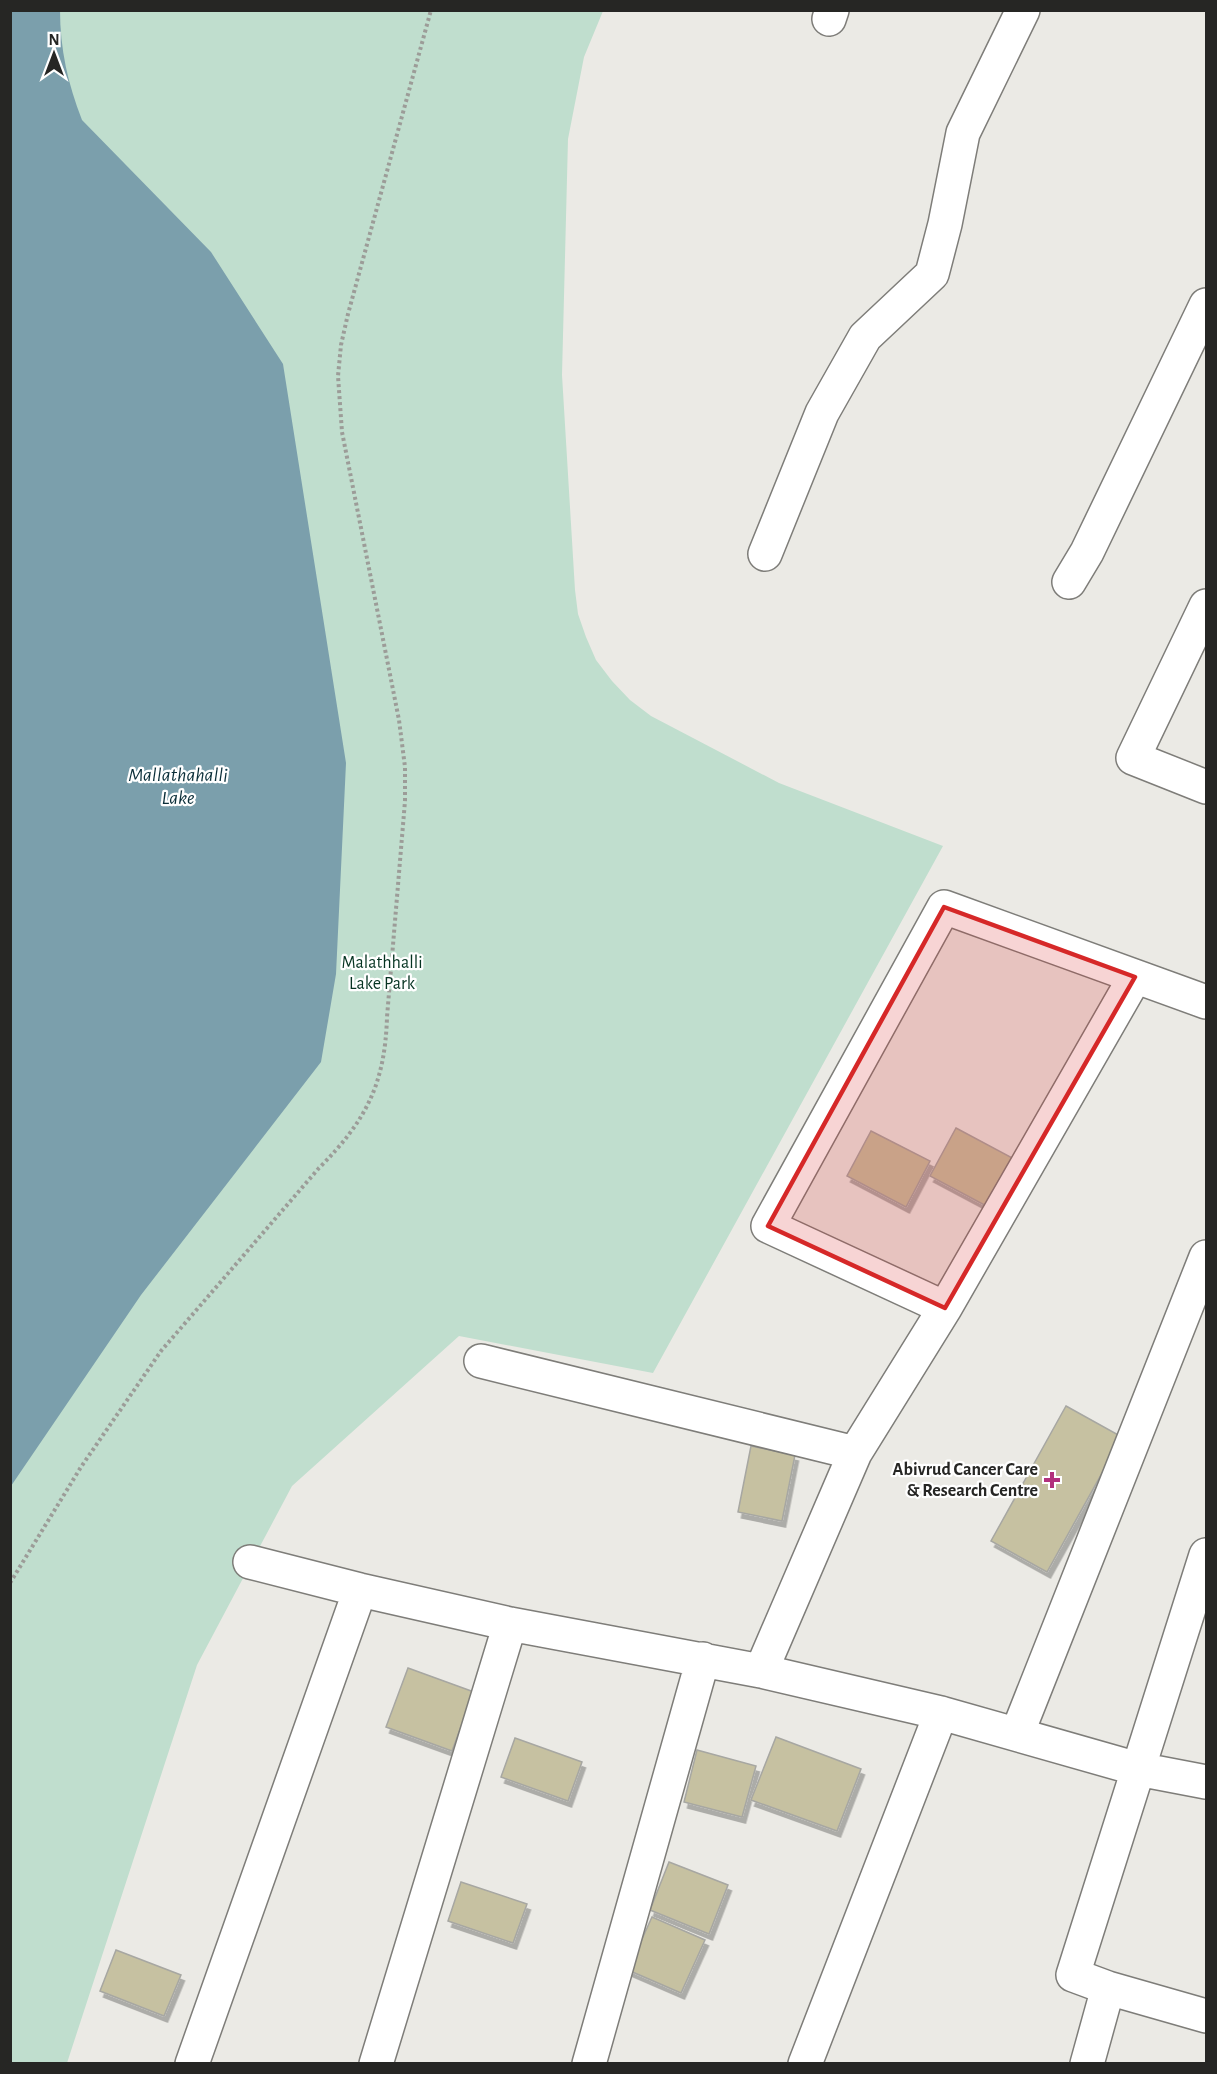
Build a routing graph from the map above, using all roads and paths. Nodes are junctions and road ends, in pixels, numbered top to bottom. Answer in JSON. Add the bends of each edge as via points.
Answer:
{"nodes":[{"id":1,"x":431,"y":10,"type":"edge"},
{"id":2,"x":1023,"y":10,"type":"edge"},
{"id":3,"x":1206,"y":305,"type":"edge"},
{"id":4,"x":765,"y":554,"type":"dead end"},
{"id":5,"x":1069,"y":582,"type":"dead end"},
{"id":6,"x":1206,"y":606,"type":"edge"},
{"id":7,"x":1206,"y":787,"type":"edge"},
{"id":8,"x":1135,"y":977,"type":"junction"},
{"id":9,"x":1206,"y":1002,"type":"edge"},
{"id":10,"x":1206,"y":1257,"type":"edge"},
{"id":11,"x":945,"y":1308,"type":"junction"},
{"id":12,"x":481,"y":1361,"type":"dead end"},
{"id":13,"x":855,"y":1452,"type":"junction"},
{"id":14,"x":1206,"y":1555,"type":"edge"},
{"id":15,"x":250,"y":1562,"type":"dead end"},
{"id":16,"x":10,"y":1583,"type":"edge"},
{"id":17,"x":360,"y":1590,"type":"junction"},
{"id":18,"x":510,"y":1624,"type":"junction"},
{"id":19,"x":703,"y":1659,"type":"junction"},
{"id":20,"x":761,"y":1671,"type":"junction"},
{"id":21,"x":941,"y":1713,"type":"junction"},
{"id":22,"x":1017,"y":1734,"type":"junction"},
{"id":23,"x":1138,"y":1769,"type":"junction"},
{"id":24,"x":1206,"y":1782,"type":"edge"},
{"id":25,"x":1108,"y":1988,"type":"junction"},
{"id":26,"x":1206,"y":2016,"type":"edge"},
{"id":27,"x":192,"y":2064,"type":"edge"},
{"id":28,"x":376,"y":2064,"type":"edge"},
{"id":29,"x":589,"y":2064,"type":"edge"},
{"id":30,"x":805,"y":2064,"type":"edge"},
{"id":31,"x":1087,"y":2064,"type":"edge"}],
"edges":[{"from":1,"to":16,"type":"path","via":[[348,314],[338,376],[342,432],[405,766],[404,836],[381,1070],[359,1123],[341,1147],[161,1351],[81,1467]]},
{"from":2,"to":4,"type":"street","via":[[963,133],[932,274],[865,336],[822,413]]},
{"from":3,"to":5,"type":"street"},
{"from":6,"to":7,"type":"street","via":[[1133,758]]},
{"from":8,"to":9,"type":"street"},
{"from":8,"to":11,"type":"street"},
{"from":8,"to":11,"type":"street","via":[[944,907],[768,1226]]},
{"from":10,"to":22,"type":"street"},
{"from":11,"to":13,"type":"street"},
{"from":12,"to":13,"type":"street"},
{"from":13,"to":20,"type":"street"},
{"from":14,"to":23,"type":"street"},
{"from":15,"to":17,"type":"street"},
{"from":17,"to":18,"type":"street"},
{"from":17,"to":27,"type":"street"},
{"from":18,"to":19,"type":"street"},
{"from":18,"to":28,"type":"street"},
{"from":19,"to":20,"type":"street"},
{"from":19,"to":29,"type":"street"},
{"from":20,"to":21,"type":"street"},
{"from":21,"to":22,"type":"street"},
{"from":21,"to":30,"type":"street"},
{"from":22,"to":23,"type":"street"},
{"from":23,"to":24,"type":"street"},
{"from":23,"to":25,"type":"street","via":[[1073,1975]]},
{"from":25,"to":26,"type":"street"},
{"from":25,"to":31,"type":"street"}]}
